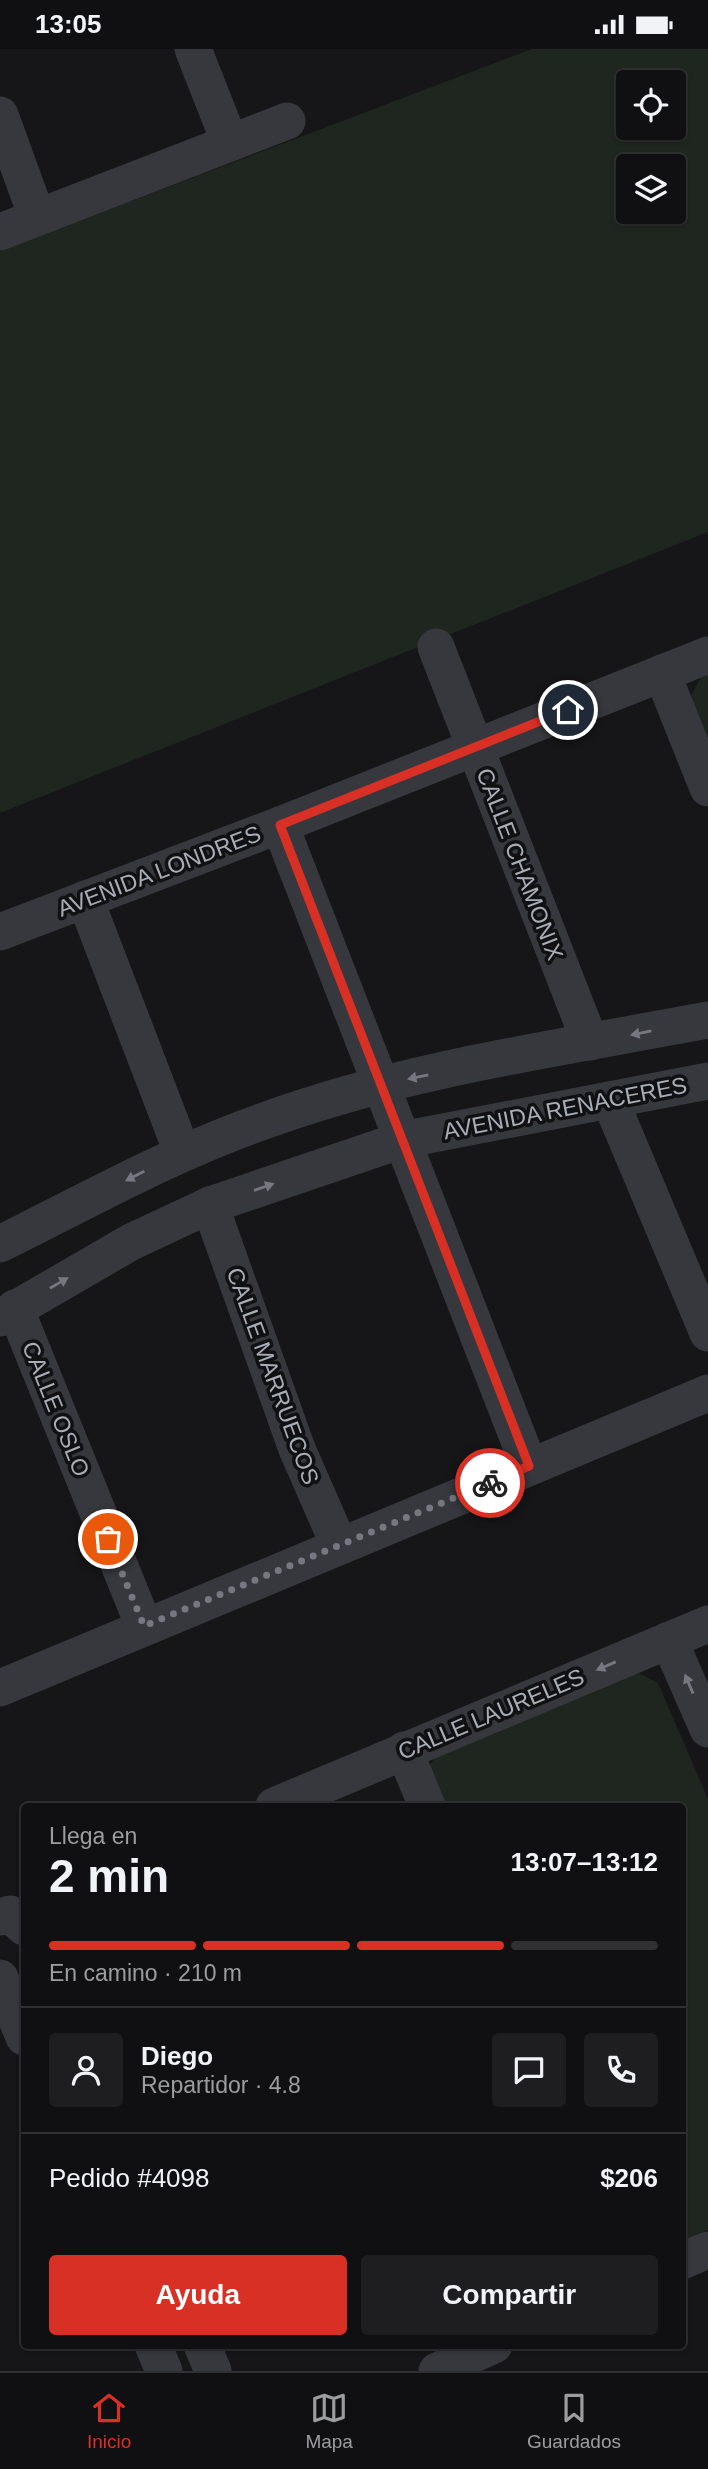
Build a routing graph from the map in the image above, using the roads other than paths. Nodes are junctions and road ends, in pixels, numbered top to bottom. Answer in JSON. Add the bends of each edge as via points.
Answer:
{"nodes":[{"id":1,"x":193,"y":49,"type":"edge"},
{"id":2,"x":0,"y":115,"type":"edge"},
{"id":3,"x":287,"y":121,"type":"dead end"},
{"id":4,"x":230,"y":143,"type":"junction"},
{"id":5,"x":37,"y":217,"type":"junction"},
{"id":6,"x":0,"y":232,"type":"edge"},
{"id":7,"x":436,"y":647,"type":"dead end"},
{"id":8,"x":708,"y":655,"type":"edge"},
{"id":9,"x":662,"y":673,"type":"junction"},
{"id":10,"x":474,"y":747,"type":"junction"},
{"id":11,"x":708,"y":787,"type":"edge"},
{"id":12,"x":280,"y":825,"type":"junction"},
{"id":13,"x":85,"y":899,"type":"junction"},
{"id":14,"x":0,"y":932,"type":"edge"},
{"id":15,"x":708,"y":1020,"type":"edge"},
{"id":16,"x":590,"y":1042,"type":"junction"},
{"id":17,"x":708,"y":1080,"type":"edge"},
{"id":18,"x":382,"y":1084,"type":"junction"},
{"id":19,"x":610,"y":1100,"type":"junction"},
{"id":20,"x":402,"y":1140,"type":"junction"},
{"id":21,"x":182,"y":1152,"type":"junction"},
{"id":22,"x":210,"y":1205,"type":"junction"},
{"id":23,"x":0,"y":1244,"type":"edge"},
{"id":24,"x":8,"y":1313,"type":"edge"},
{"id":25,"x":708,"y":1333,"type":"edge"},
{"id":26,"x":708,"y":1393,"type":"edge"},
{"id":27,"x":529,"y":1466,"type":"junction"},
{"id":28,"x":339,"y":1545,"type":"junction"},
{"id":29,"x":708,"y":1624,"type":"edge"},
{"id":30,"x":144,"y":1626,"type":"junction"},
{"id":31,"x":669,"y":1640,"type":"junction"},
{"id":32,"x":0,"y":1688,"type":"edge"},
{"id":33,"x":708,"y":1729,"type":"edge"},
{"id":34,"x":404,"y":1750,"type":"junction"},
{"id":35,"x":281,"y":1803,"type":"edge"},
{"id":36,"x":426,"y":1803,"type":"edge"},
{"id":37,"x":0,"y":1917,"type":"edge"},
{"id":38,"x":21,"y":1924,"type":"edge"},
{"id":39,"x":0,"y":1978,"type":"edge"},
{"id":40,"x":21,"y":2030,"type":"edge"},
{"id":41,"x":708,"y":2250,"type":"edge"},
{"id":42,"x":686,"y":2259,"type":"edge"},
{"id":43,"x":155,"y":2349,"type":"edge"},
{"id":44,"x":204,"y":2349,"type":"edge"},
{"id":45,"x":424,"y":2349,"type":"edge"},
{"id":46,"x":485,"y":2349,"type":"edge"},
{"id":47,"x":164,"y":2371,"type":"edge"},
{"id":48,"x":213,"y":2371,"type":"edge"},
{"id":49,"x":435,"y":2371,"type":"edge"}],
"edges":[{"from":1,"to":4,"type":"street"},
{"from":2,"to":5,"type":"street"},
{"from":3,"to":4,"type":"street"},
{"from":4,"to":5,"type":"street"},
{"from":5,"to":6,"type":"street"},
{"from":7,"to":10,"type":"street","name":"CALLE CHAMONIX"},
{"from":8,"to":9,"type":"street","name":"AVENIDA LONDRES"},
{"from":9,"to":10,"type":"street","name":"AVENIDA LONDRES"},
{"from":9,"to":11,"type":"street"},
{"from":10,"to":12,"type":"street","name":"AVENIDA LONDRES"},
{"from":10,"to":16,"type":"street","name":"CALLE CHAMONIX"},
{"from":12,"to":13,"type":"street","name":"AVENIDA LONDRES"},
{"from":12,"to":18,"type":"street"},
{"from":13,"to":14,"type":"street","name":"AVENIDA LONDRES"},
{"from":13,"to":21,"type":"street"},
{"from":15,"to":16,"type":"street","one_way":true},
{"from":16,"to":18,"type":"street","one_way":true},
{"from":17,"to":19,"type":"street","name":"AVENIDA RENACERES"},
{"from":18,"to":20,"type":"street"},
{"from":18,"to":21,"type":"street"},
{"from":19,"to":20,"type":"street","name":"AVENIDA RENACERES"},
{"from":19,"to":25,"type":"street"},
{"from":22,"to":20,"type":"street","name":"AVENIDA RENACERES","one_way":true},
{"from":20,"to":27,"type":"street"},
{"from":21,"to":23,"type":"street","one_way":true},
{"from":24,"to":22,"type":"street","name":"AVENIDA RENACERES","one_way":true,"via":[[131,1242]]},
{"from":22,"to":28,"type":"street","name":"CALLE MARRUECOS","via":[[297,1449]]},
{"from":24,"to":30,"type":"street","name":"CALLE OSLO"},
{"from":26,"to":27,"type":"street"},
{"from":27,"to":28,"type":"street"},
{"from":28,"to":30,"type":"street"},
{"from":29,"to":31,"type":"street","name":"CALLE LAURELES"},
{"from":30,"to":32,"type":"street"},
{"from":33,"to":31,"type":"street","one_way":true},
{"from":31,"to":34,"type":"street","name":"CALLE LAURELES","one_way":true},
{"from":34,"to":35,"type":"street","name":"CALLE LAURELES"},
{"from":34,"to":36,"type":"street"},
{"from":37,"to":38,"type":"street","via":[[10,1914]]},
{"from":39,"to":40,"type":"street"},
{"from":41,"to":42,"type":"street"},
{"from":43,"to":47,"type":"street"},
{"from":44,"to":48,"type":"street"},
{"from":45,"to":49,"type":"street"},
{"from":46,"to":49,"type":"street"}]}
